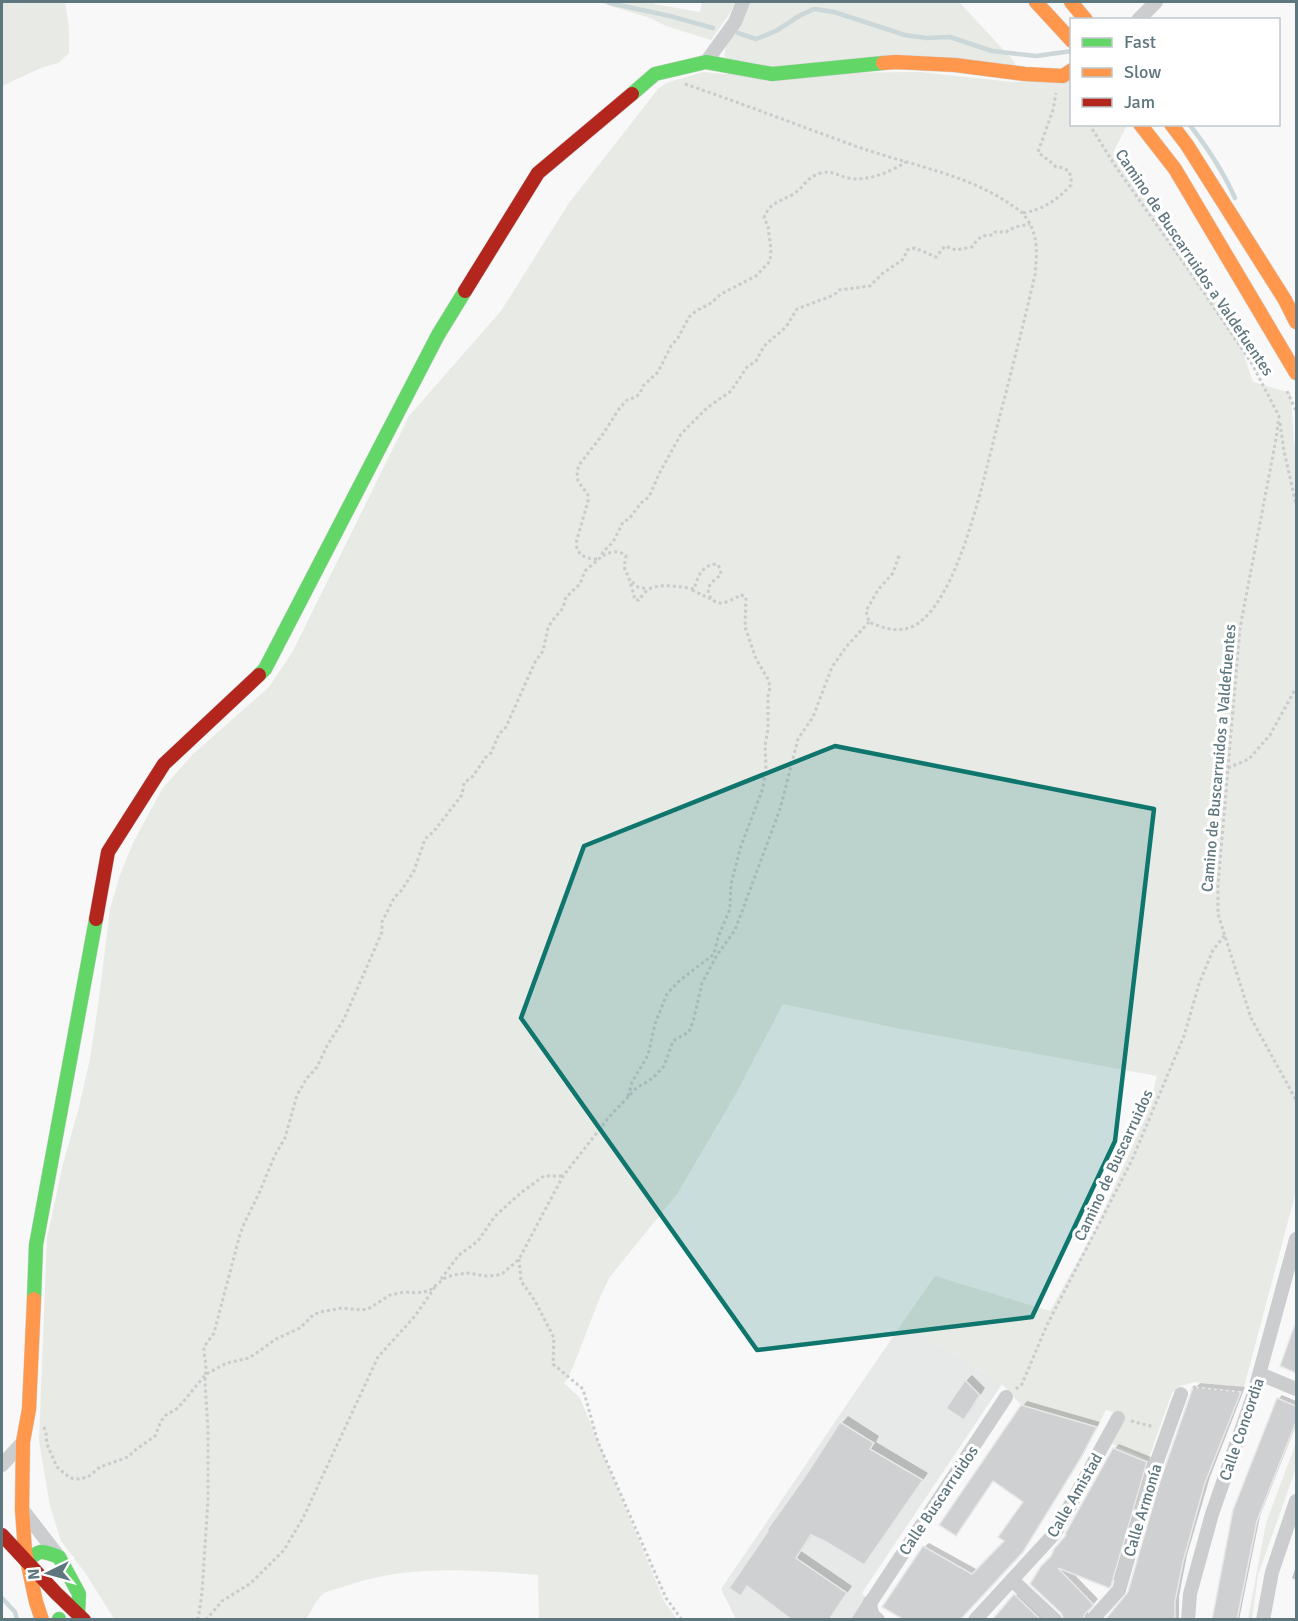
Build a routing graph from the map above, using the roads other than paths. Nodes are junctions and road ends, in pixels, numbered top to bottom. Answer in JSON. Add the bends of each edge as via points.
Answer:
{"nodes":[{"id":1,"x":743,"y":2,"type":"edge"},
{"id":2,"x":1037,"y":2,"type":"edge"},
{"id":3,"x":1071,"y":2,"type":"edge"},
{"id":4,"x":1156,"y":2,"type":"edge"},
{"id":5,"x":1084,"y":18,"type":"edge"},
{"id":6,"x":1140,"y":18,"type":"edge"},
{"id":7,"x":1070,"y":40,"type":"edge"},
{"id":8,"x":706,"y":62,"type":"junction"},
{"id":9,"x":1070,"y":71,"type":"edge"},
{"id":10,"x":1142,"y":126,"type":"edge"},
{"id":11,"x":1173,"y":126,"type":"edge"},
{"id":12,"x":1296,"y":322,"type":"edge"},
{"id":13,"x":1296,"y":373,"type":"edge"},
{"id":14,"x":1296,"y":1239,"type":"edge"},
{"id":15,"x":1260,"y":1374,"type":"junction"},
{"id":16,"x":1296,"y":1389,"type":"edge"},
{"id":17,"x":1181,"y":1394,"type":"road end"},
{"id":18,"x":1006,"y":1397,"type":"road end"},
{"id":19,"x":1118,"y":1418,"type":"road end"},
{"id":20,"x":23,"y":1442,"type":"junction"},
{"id":21,"x":2,"y":1465,"type":"edge"},
{"id":22,"x":1296,"y":1501,"type":"edge"},
{"id":23,"x":22,"y":1509,"type":"junction"},
{"id":24,"x":2,"y":1535,"type":"edge"},
{"id":25,"x":59,"y":1557,"type":"junction"},
{"id":26,"x":27,"y":1562,"type":"junction"},
{"id":27,"x":1012,"y":1580,"type":"junction"},
{"id":28,"x":870,"y":1602,"type":"junction"},
{"id":29,"x":81,"y":1617,"type":"edge"},
{"id":30,"x":56,"y":1619,"type":"edge"},
{"id":31,"x":42,"y":1620,"type":"edge"},
{"id":32,"x":859,"y":1620,"type":"edge"},
{"id":33,"x":878,"y":1620,"type":"edge"},
{"id":34,"x":975,"y":1620,"type":"edge"},
{"id":35,"x":1055,"y":1620,"type":"edge"},
{"id":36,"x":1092,"y":1620,"type":"edge"},
{"id":37,"x":1188,"y":1620,"type":"edge"},
{"id":38,"x":1263,"y":1620,"type":"edge"}],
"edges":[{"from":1,"to":8,"type":"street","via":[[735,22]]},
{"from":2,"to":7,"type":"main road"},
{"from":3,"to":5,"type":"main road"},
{"from":4,"to":6,"type":"street"},
{"from":8,"to":9,"type":"main road","via":[[772,74],[896,62],[1063,76]]},
{"from":8,"to":20,"type":"main road","via":[[655,74],[538,173],[438,335],[265,669],[164,764],[108,852],[36,1245],[28,1412]]},
{"from":10,"to":13,"type":"main road","via":[[1175,169]]},
{"from":11,"to":12,"type":"main road"},
{"from":14,"to":15,"type":"street","name":"Calle Concordia"},
{"from":15,"to":16,"type":"street"},
{"from":15,"to":37,"type":"street","name":"Calle Concordia","via":[[1212,1514],[1190,1594]]},
{"from":17,"to":36,"type":"street","name":"Calle Armonía","via":[[1150,1478],[1119,1590]]},
{"from":18,"to":28,"type":"street","name":"Calle Buscarruidos"},
{"from":19,"to":27,"type":"street","name":"Calle Amistad","via":[[1056,1533]]},
{"from":20,"to":21,"type":"street"},
{"from":20,"to":23,"type":"main road"},
{"from":22,"to":38,"type":"street","via":[[1272,1572]]},
{"from":23,"to":25,"type":"street"},
{"from":23,"to":26,"type":"main road"},
{"from":24,"to":26,"type":"main road"},
{"from":25,"to":26,"type":"main road","via":[[41,1551]]},
{"from":25,"to":29,"type":"main road","via":[[79,1594]]},
{"from":26,"to":29,"type":"main road"},
{"from":26,"to":31,"type":"main road"},
{"from":27,"to":34,"type":"street","name":"Calle Amistad"},
{"from":27,"to":35,"type":"street"},
{"from":28,"to":32,"type":"street","name":"Calle Buscarruidos"},
{"from":28,"to":33,"type":"street"},
{"from":29,"to":30,"type":"main road"}]}
